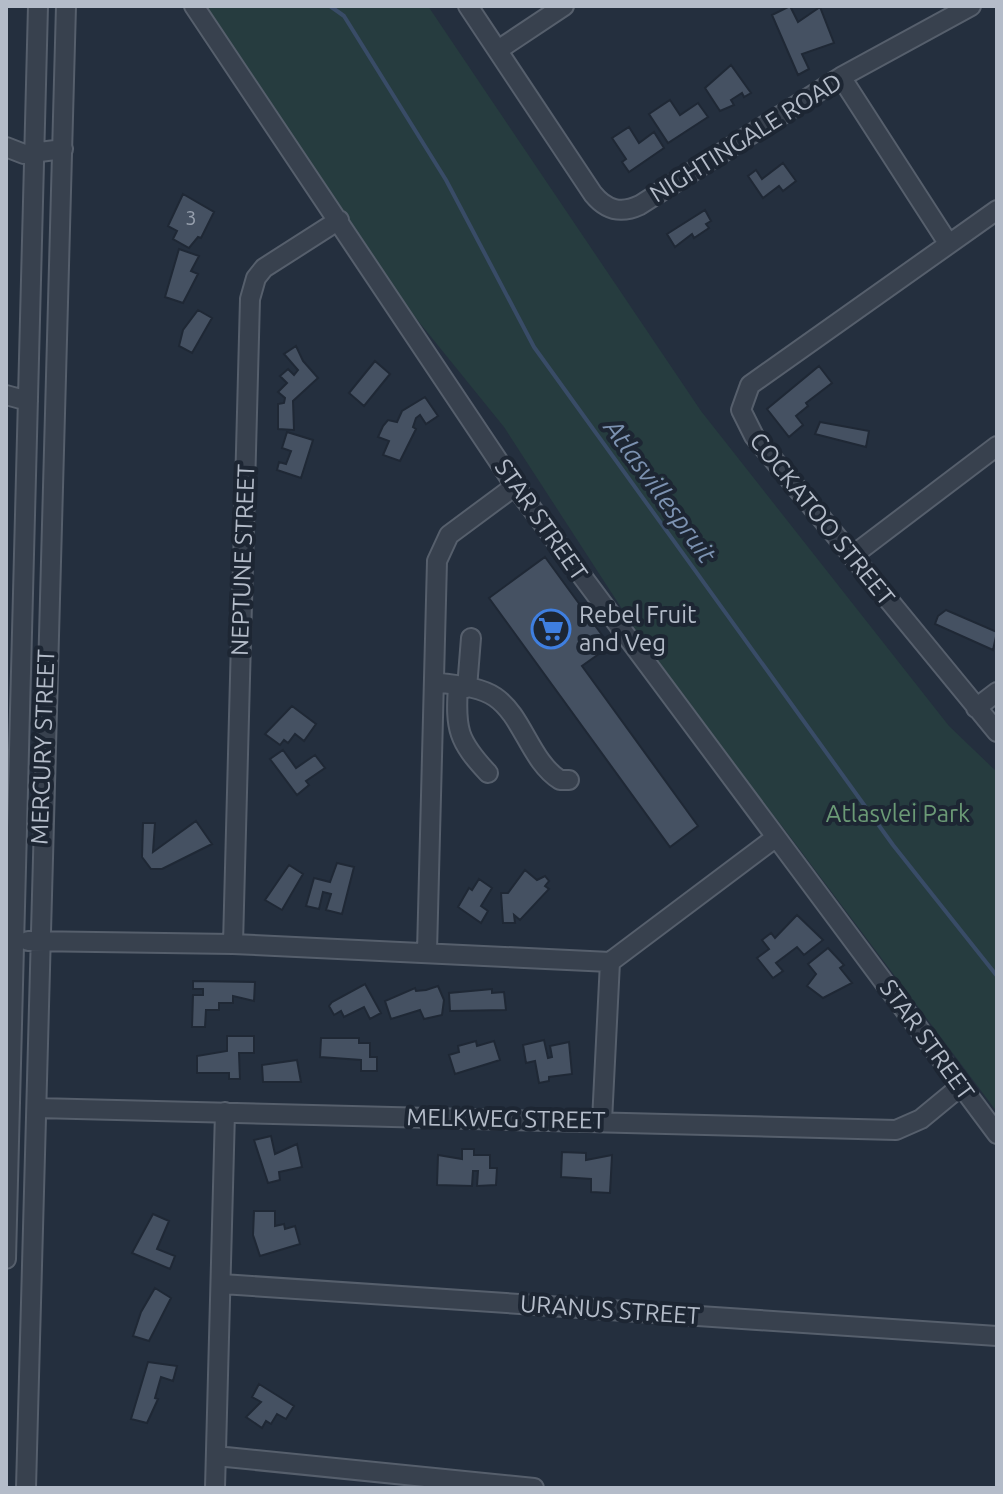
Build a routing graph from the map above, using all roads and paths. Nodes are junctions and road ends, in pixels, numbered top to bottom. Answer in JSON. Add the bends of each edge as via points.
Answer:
{"nodes":[{"id":1,"x":29,"y":6,"type":"edge"},
{"id":2,"x":38,"y":6,"type":"edge"},
{"id":3,"x":66,"y":6,"type":"edge"},
{"id":4,"x":194,"y":6,"type":"edge"},
{"id":5,"x":468,"y":6,"type":"edge"},
{"id":6,"x":564,"y":6,"type":"edge"},
{"id":7,"x":971,"y":6,"type":"edge"},
{"id":8,"x":498,"y":50,"type":"junction"},
{"id":9,"x":841,"y":77,"type":"junction"},
{"id":10,"x":6,"y":147,"type":"edge"},
{"id":11,"x":63,"y":149,"type":"junction"},
{"id":12,"x":29,"y":154,"type":"junction"},
{"id":13,"x":997,"y":210,"type":"edge"},
{"id":14,"x":339,"y":220,"type":"junction"},
{"id":15,"x":948,"y":243,"type":"junction"},
{"id":16,"x":18,"y":398,"type":"edge"},
{"id":17,"x":997,"y":446,"type":"edge"},
{"id":18,"x":515,"y":486,"type":"junction"},
{"id":19,"x":852,"y":556,"type":"junction"},
{"id":20,"x":471,"y":638,"type":"dead end"},
{"id":21,"x":434,"y":682,"type":"junction"},
{"id":22,"x":463,"y":687,"type":"junction"},
{"id":23,"x":997,"y":692,"type":"edge"},
{"id":24,"x":976,"y":708,"type":"junction"},
{"id":25,"x":997,"y":732,"type":"edge"},
{"id":26,"x":488,"y":773,"type":"dead end"},
{"id":27,"x":569,"y":780,"type":"dead end"},
{"id":28,"x":6,"y":809,"type":"edge"},
{"id":29,"x":775,"y":838,"type":"junction"},
{"id":30,"x":38,"y":941,"type":"junction"},
{"id":31,"x":10,"y":942,"type":"edge"},
{"id":32,"x":233,"y":944,"type":"junction"},
{"id":33,"x":427,"y":952,"type":"junction"},
{"id":34,"x":610,"y":962,"type":"junction"},
{"id":35,"x":961,"y":1086,"type":"junction"},
{"id":36,"x":37,"y":1108,"type":"junction"},
{"id":37,"x":225,"y":1112,"type":"junction"},
{"id":38,"x":602,"y":1121,"type":"junction"},
{"id":39,"x":997,"y":1134,"type":"edge"},
{"id":40,"x":6,"y":1259,"type":"edge"},
{"id":41,"x":222,"y":1284,"type":"junction"},
{"id":42,"x":997,"y":1336,"type":"edge"},
{"id":43,"x":216,"y":1456,"type":"junction"},
{"id":44,"x":26,"y":1488,"type":"edge"},
{"id":45,"x":215,"y":1488,"type":"edge"},
{"id":46,"x":534,"y":1488,"type":"edge"}],
"edges":[{"from":1,"to":12,"type":"street","name":"MERCURY STREET"},
{"from":2,"to":12,"type":"street","name":"MERCURY STREET"},
{"from":3,"to":11,"type":"street","name":"MERCURY STREET"},
{"from":4,"to":14,"type":"street","name":"STAR STREET"},
{"from":5,"to":8,"type":"street","name":"NIGHTINGALE ROAD"},
{"from":6,"to":8,"type":"street"},
{"from":7,"to":9,"type":"street","name":"NIGHTINGALE ROAD"},
{"from":8,"to":9,"type":"street","name":"NIGHTINGALE ROAD","via":[[593,194],[617,210],[640,205]]},
{"from":9,"to":15,"type":"street"},
{"from":10,"to":12,"type":"street"},
{"from":11,"to":12,"type":"street"},
{"from":11,"to":30,"type":"street","name":"MERCURY STREET"},
{"from":12,"to":16,"type":"street","name":"MERCURY STREET"},
{"from":13,"to":15,"type":"street","name":"COCKATOO STREET"},
{"from":14,"to":18,"type":"street","name":"STAR STREET"},
{"from":14,"to":32,"type":"street","name":"NEPTUNE STREET","via":[[264,268],[250,299]]},
{"from":15,"to":19,"type":"street","name":"COCKATOO STREET","via":[[772,368],[742,398],[748,428]]},
{"from":16,"to":28,"type":"street","name":"MERCURY STREET"},
{"from":16,"to":31,"type":"street","name":"MERCURY STREET"},
{"from":17,"to":19,"type":"street"},
{"from":18,"to":21,"type":"street","via":[[443,543],[437,561]]},
{"from":18,"to":29,"type":"street","name":"STAR STREET"},
{"from":19,"to":24,"type":"street","name":"COCKATOO STREET"},
{"from":20,"to":22,"type":"street"},
{"from":21,"to":22,"type":"street"},
{"from":21,"to":33,"type":"street"},
{"from":22,"to":26,"type":"street","via":[[455,723],[469,752]]},
{"from":22,"to":27,"type":"street","via":[[498,699],[546,769]]},
{"from":23,"to":24,"type":"street"},
{"from":24,"to":25,"type":"street","name":"COCKATOO STREET"},
{"from":29,"to":34,"type":"street"},
{"from":29,"to":35,"type":"street","name":"STAR STREET"},
{"from":30,"to":31,"type":"street"},
{"from":30,"to":32,"type":"street"},
{"from":30,"to":36,"type":"street","name":"MERCURY STREET"},
{"from":31,"to":40,"type":"street","name":"MERCURY STREET"},
{"from":32,"to":33,"type":"street"},
{"from":33,"to":34,"type":"street"},
{"from":34,"to":38,"type":"street"},
{"from":35,"to":38,"type":"street","name":"MELKWEG STREET","via":[[921,1119],[896,1130]]},
{"from":35,"to":39,"type":"street","name":"STAR STREET"},
{"from":36,"to":37,"type":"street","name":"MELKWEG STREET"},
{"from":36,"to":44,"type":"street","name":"MERCURY STREET"},
{"from":37,"to":38,"type":"street","name":"MELKWEG STREET"},
{"from":37,"to":41,"type":"street"},
{"from":41,"to":42,"type":"street","name":"URANUS STREET"},
{"from":41,"to":43,"type":"street"},
{"from":43,"to":45,"type":"street"},
{"from":43,"to":46,"type":"street"}]}
